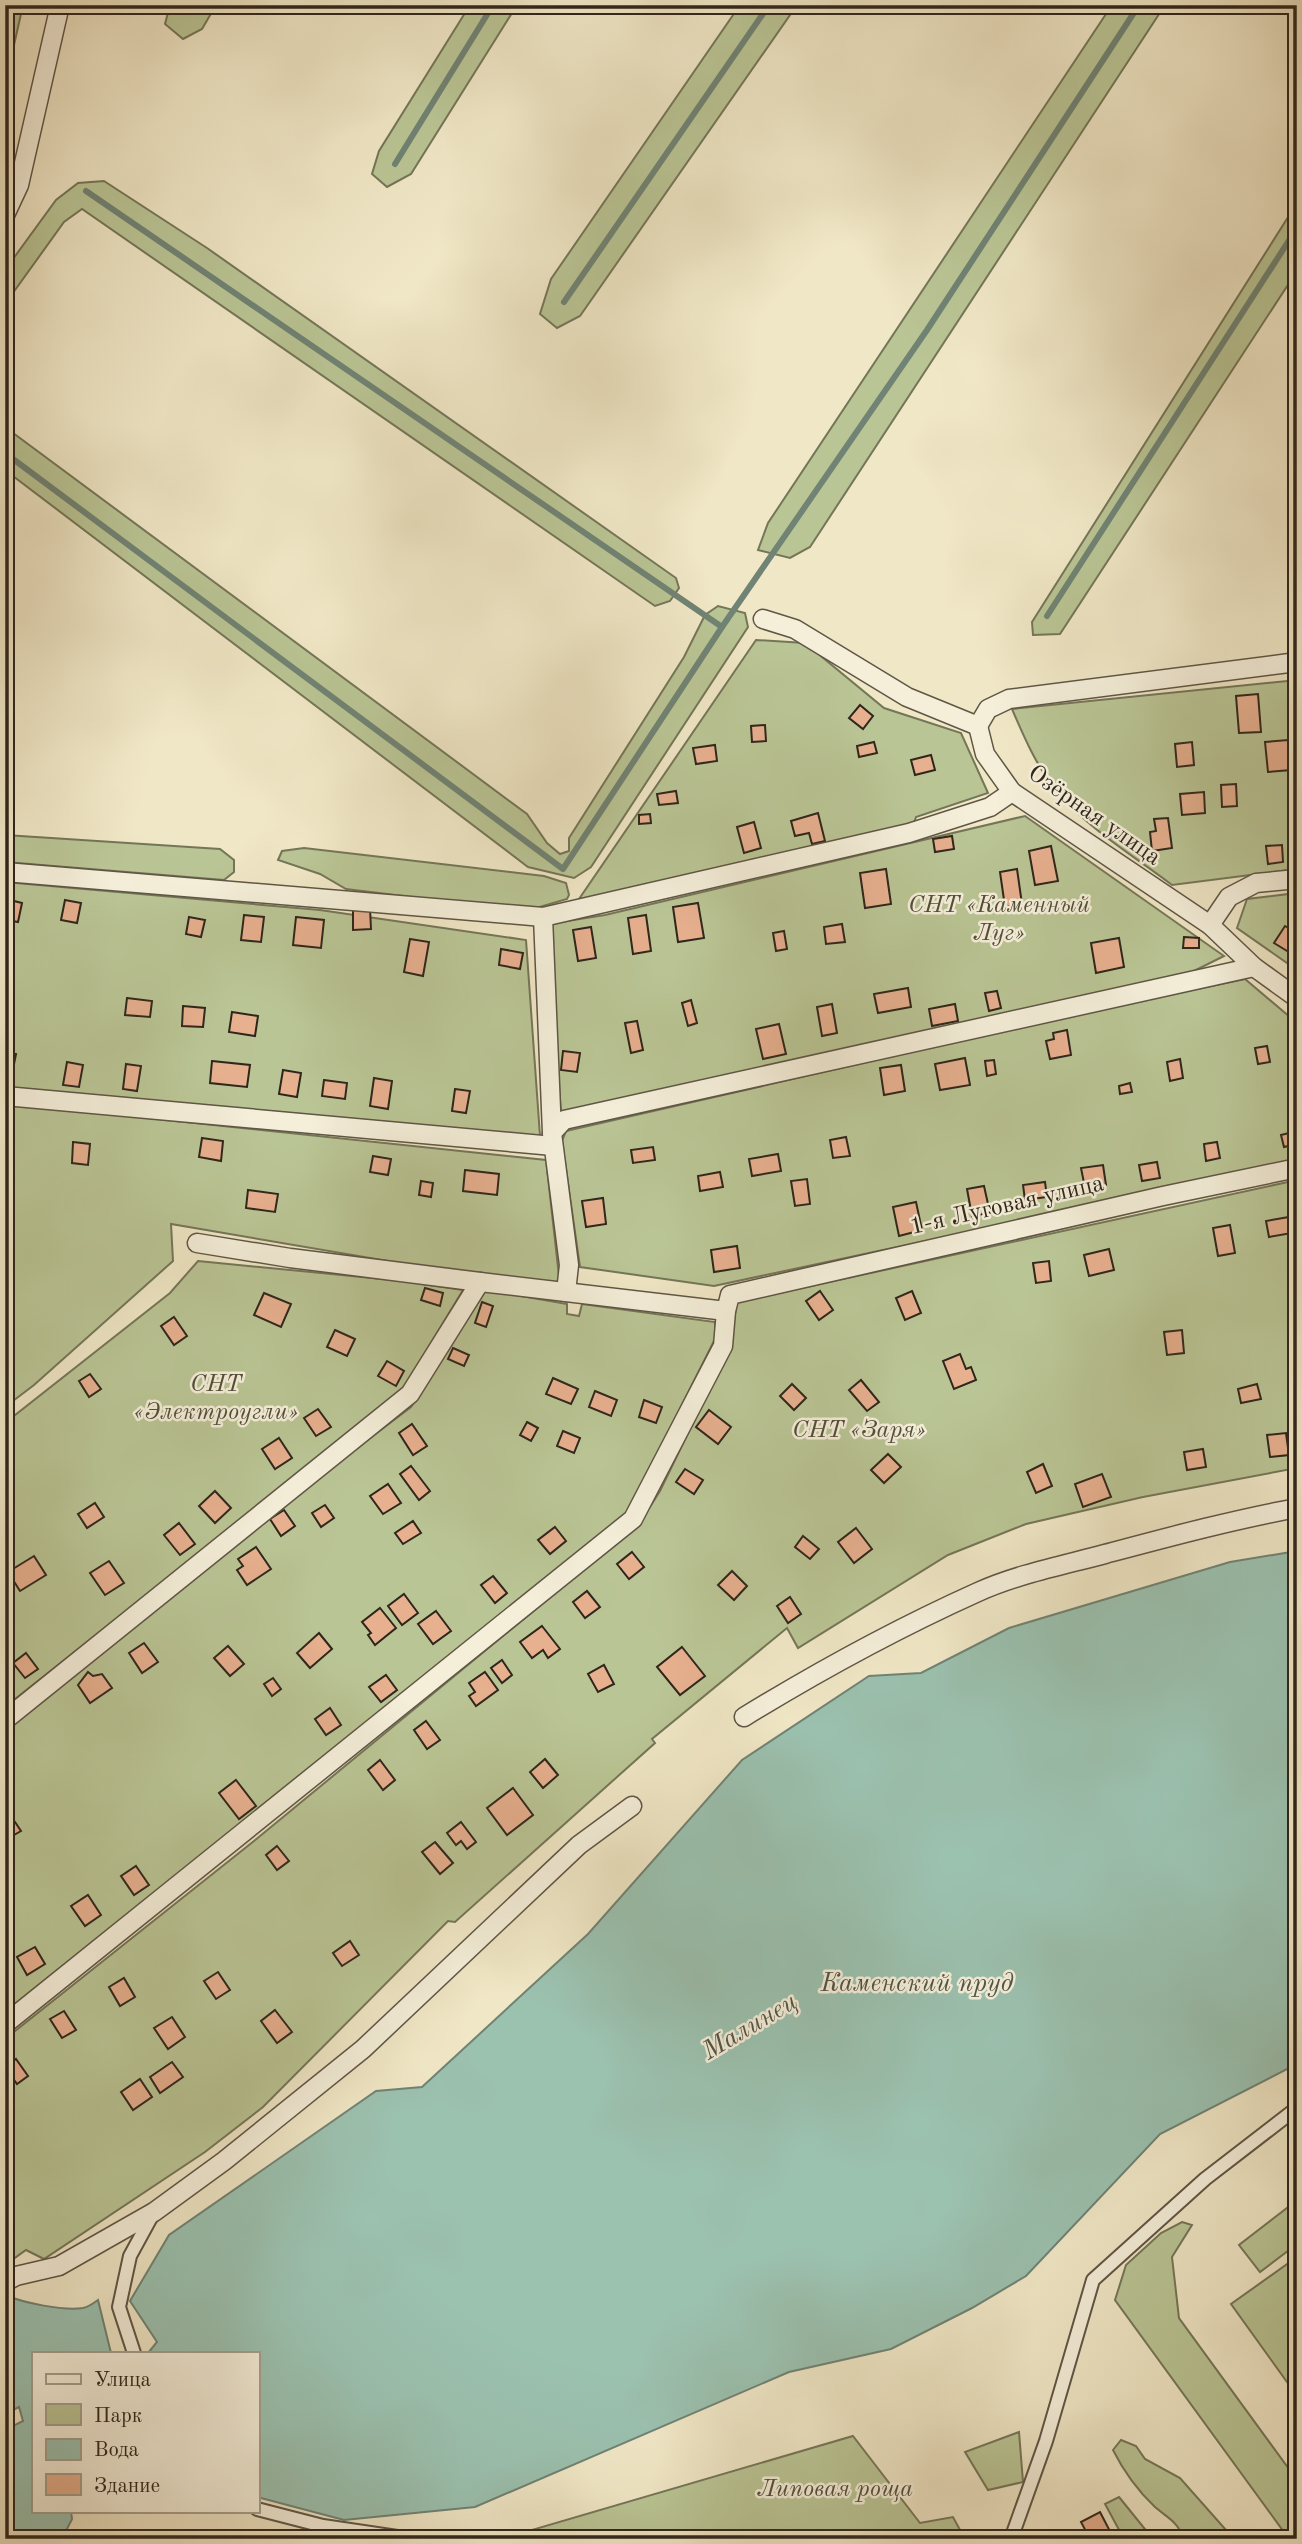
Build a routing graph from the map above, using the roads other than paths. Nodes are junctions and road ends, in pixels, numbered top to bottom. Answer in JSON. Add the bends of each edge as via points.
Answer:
{"nodes":[{"id":1,"x":60,"y":5,"type":"edge"},
{"id":2,"x":5,"y":215,"type":"edge"},
{"id":3,"x":763,"y":619,"type":"dead end"},
{"id":4,"x":1297,"y":662,"type":"edge"},
{"id":5,"x":978,"y":726,"type":"junction"},
{"id":6,"x":1012,"y":792,"type":"junction"},
{"id":7,"x":5,"y":873,"type":"edge"},
{"id":8,"x":1297,"y":878,"type":"edge"},
{"id":9,"x":542,"y":917,"type":"junction"},
{"id":10,"x":1210,"y":925,"type":"junction"},
{"id":11,"x":1254,"y":967,"type":"junction"},
{"id":12,"x":1297,"y":998,"type":"edge"},
{"id":13,"x":5,"y":1096,"type":"edge"},
{"id":14,"x":552,"y":1139,"type":"junction"},
{"id":15,"x":1297,"y":1168,"type":"edge"},
{"id":16,"x":197,"y":1243,"type":"dead end"},
{"id":17,"x":481,"y":1282,"type":"junction"},
{"id":18,"x":566,"y":1292,"type":"junction"},
{"id":19,"x":728,"y":1303,"type":"junction"},
{"id":20,"x":1297,"y":1508,"type":"edge"},
{"id":21,"x":744,"y":1717,"type":"dead end"},
{"id":22,"x":5,"y":1720,"type":"edge"},
{"id":23,"x":632,"y":1806,"type":"dead end"},
{"id":24,"x":5,"y":2024,"type":"edge"},
{"id":25,"x":1297,"y":2108,"type":"edge"},
{"id":26,"x":154,"y":2212,"type":"junction"},
{"id":27,"x":5,"y":2282,"type":"edge"},
{"id":28,"x":134,"y":2352,"type":"edge"},
{"id":29,"x":259,"y":2510,"type":"edge"},
{"id":30,"x":411,"y":2539,"type":"edge"},
{"id":31,"x":1011,"y":2539,"type":"edge"}],
"edges":[{"from":1,"to":2,"type":"street","via":[[19,184]]},
{"from":3,"to":5,"type":"street","via":[[795,629],[907,697]]},
{"from":4,"to":5,"type":"street","via":[[1009,699],[988,709]]},
{"from":5,"to":6,"type":"street","name":"Озёрная улица","via":[[985,754]]},
{"from":6,"to":9,"type":"street","via":[[990,807],[909,833]]},
{"from":6,"to":10,"type":"street","name":"Озёрная улица"},
{"from":7,"to":9,"type":"street"},
{"from":8,"to":10,"type":"street","via":[[1256,883],[1228,897]]},
{"from":9,"to":14,"type":"street"},
{"from":10,"to":11,"type":"street","name":"Озёрная улица"},
{"from":11,"to":12,"type":"street","name":"Озёрная улица"},
{"from":11,"to":14,"type":"street","via":[[564,1120]]},
{"from":13,"to":14,"type":"street"},
{"from":14,"to":18,"type":"street","via":[[569,1265]]},
{"from":15,"to":19,"type":"street","name":"1-я Луговая улица","via":[[1163,1196]]},
{"from":16,"to":17,"type":"street","name":"1-я Луговая улица"},
{"from":17,"to":18,"type":"street","name":"1-я Луговая улица"},
{"from":17,"to":22,"type":"street","via":[[410,1394]]},
{"from":18,"to":19,"type":"street","name":"1-я Луговая улица"},
{"from":19,"to":24,"type":"street","via":[[723,1346],[633,1519]]},
{"from":20,"to":21,"type":"street","via":[[1110,1552],[980,1591],[814,1674]]},
{"from":23,"to":26,"type":"street","via":[[561,1862],[363,2049]]},
{"from":25,"to":31,"type":"street","via":[[1205,2179],[1093,2280],[1046,2441]]},
{"from":26,"to":27,"type":"street","via":[[59,2266]]},
{"from":26,"to":28,"type":"street","via":[[130,2256],[120,2307]]},
{"from":29,"to":30,"type":"street","via":[[323,2526]]}]}
